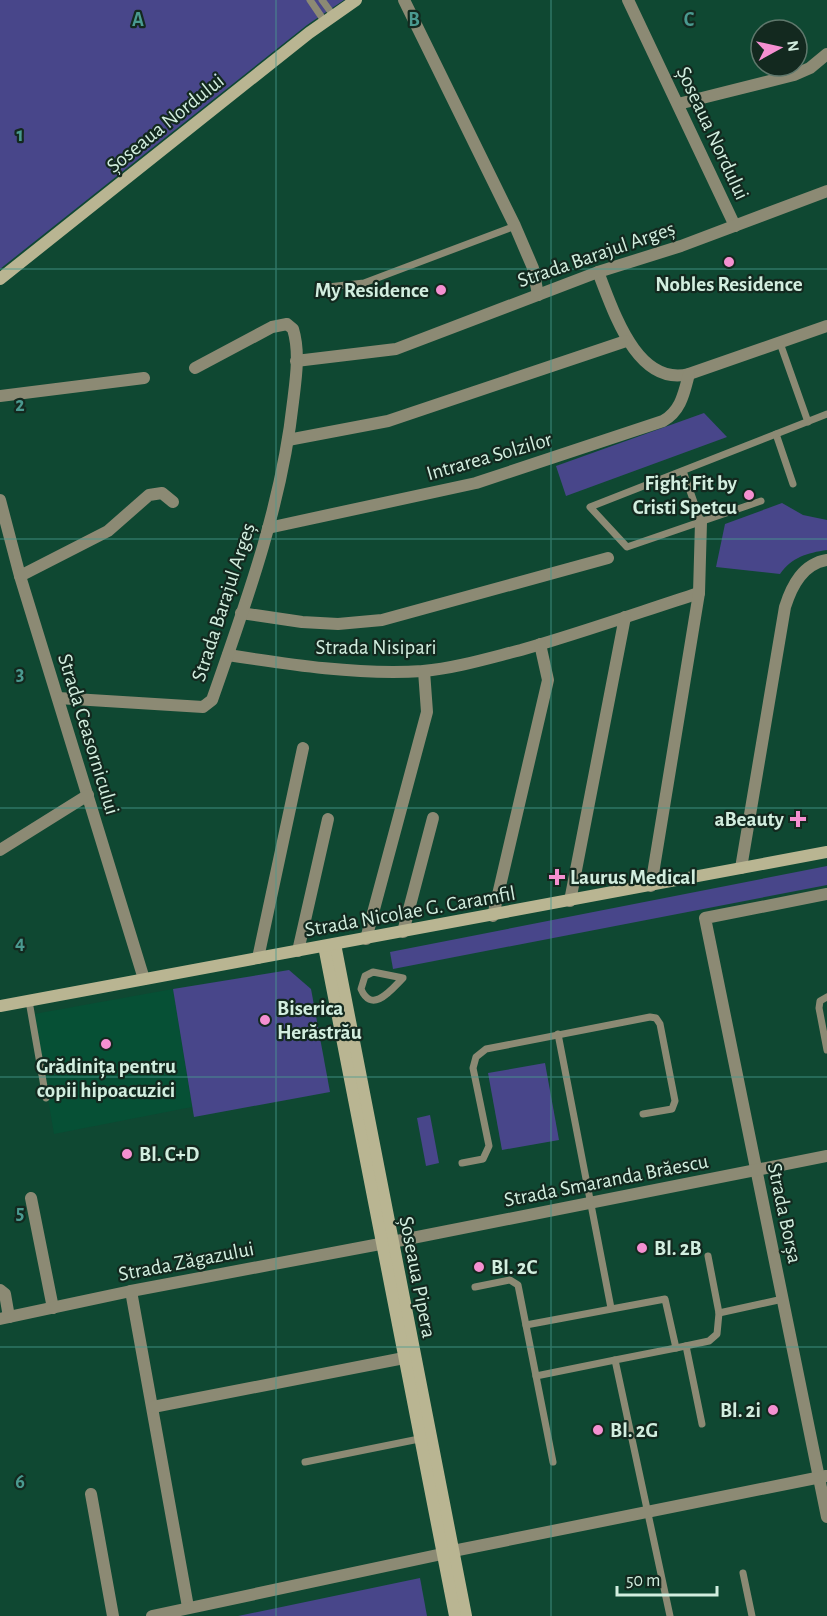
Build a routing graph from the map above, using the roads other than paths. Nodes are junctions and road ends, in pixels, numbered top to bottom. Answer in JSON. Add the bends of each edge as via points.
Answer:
{"nodes":[{"id":1,"x":310,"y":0,"type":"edge"},
{"id":2,"x":322,"y":0,"type":"edge"},
{"id":3,"x":356,"y":0,"type":"edge"},
{"id":4,"x":404,"y":0,"type":"edge"},
{"id":5,"x":628,"y":0,"type":"edge"},
{"id":6,"x":329,"y":19,"type":"junction"},
{"id":7,"x":827,"y":54,"type":"edge"},
{"id":8,"x":678,"y":104,"type":"junction"},
{"id":9,"x":827,"y":191,"type":"edge"},
{"id":10,"x":735,"y":225,"type":"junction"},
{"id":11,"x":515,"y":226,"type":"junction"},
{"id":12,"x":598,"y":272,"type":"junction"},
{"id":13,"x":0,"y":279,"type":"edge"},
{"id":14,"x":319,"y":288,"type":"dead end"},
{"id":15,"x":538,"y":294,"type":"junction"},
{"id":16,"x":827,"y":326,"type":"edge"},
{"id":17,"x":626,"y":341,"type":"junction"},
{"id":18,"x":780,"y":343,"type":"junction"},
{"id":19,"x":296,"y":361,"type":"junction"},
{"id":20,"x":195,"y":368,"type":"dead end"},
{"id":21,"x":689,"y":374,"type":"junction"},
{"id":22,"x":144,"y":378,"type":"dead end"},
{"id":23,"x":0,"y":396,"type":"edge"},
{"id":24,"x":827,"y":414,"type":"edge"},
{"id":25,"x":808,"y":422,"type":"junction"},
{"id":26,"x":776,"y":434,"type":"junction"},
{"id":27,"x":288,"y":440,"type":"junction"},
{"id":28,"x":683,"y":471,"type":"junction"},
{"id":29,"x":793,"y":484,"type":"dead end"},
{"id":30,"x":0,"y":500,"type":"edge"},
{"id":31,"x":761,"y":501,"type":"dead end"},
{"id":32,"x":173,"y":502,"type":"dead end"},
{"id":33,"x":701,"y":522,"type":"junction"},
{"id":34,"x":268,"y":528,"type":"junction"},
{"id":35,"x":5,"y":543,"type":"edge"},
{"id":36,"x":608,"y":558,"type":"dead end"},
{"id":37,"x":827,"y":560,"type":"edge"},
{"id":38,"x":20,"y":576,"type":"junction"},
{"id":39,"x":699,"y":592,"type":"junction"},
{"id":40,"x":241,"y":613,"type":"junction"},
{"id":41,"x":625,"y":617,"type":"junction"},
{"id":42,"x":540,"y":644,"type":"junction"},
{"id":43,"x":228,"y":655,"type":"junction"},
{"id":44,"x":424,"y":671,"type":"junction"},
{"id":45,"x":58,"y":698,"type":"junction"},
{"id":46,"x":303,"y":748,"type":"dead end"},
{"id":47,"x":88,"y":795,"type":"junction"},
{"id":48,"x":433,"y":818,"type":"dead end"},
{"id":49,"x":328,"y":819,"type":"dead end"},
{"id":50,"x":0,"y":850,"type":"edge"},
{"id":51,"x":827,"y":852,"type":"edge"},
{"id":52,"x":741,"y":868,"type":"junction"},
{"id":53,"x":651,"y":886,"type":"junction"},
{"id":54,"x":827,"y":894,"type":"edge"},
{"id":55,"x":570,"y":901,"type":"junction"},
{"id":56,"x":494,"y":916,"type":"junction"},
{"id":57,"x":403,"y":932,"type":"junction"},
{"id":58,"x":366,"y":939,"type":"junction"},
{"id":59,"x":329,"y":945,"type":"junction"},
{"id":60,"x":298,"y":951,"type":"junction"},
{"id":61,"x":258,"y":958,"type":"junction"},
{"id":62,"x":403,"y":978,"type":"joint"},
{"id":63,"x":144,"y":979,"type":"junction"},
{"id":64,"x":827,"y":997,"type":"edge"},
{"id":65,"x":29,"y":1001,"type":"junction"},
{"id":66,"x":0,"y":1006,"type":"edge"},
{"id":67,"x":558,"y":1034,"type":"junction"},
{"id":68,"x":827,"y":1050,"type":"edge"},
{"id":69,"x":46,"y":1098,"type":"dead end"},
{"id":70,"x":643,"y":1114,"type":"dead end"},
{"id":71,"x":827,"y":1156,"type":"edge"},
{"id":72,"x":462,"y":1163,"type":"dead end"},
{"id":73,"x":756,"y":1170,"type":"junction"},
{"id":74,"x":31,"y":1198,"type":"dead end"},
{"id":75,"x":591,"y":1203,"type":"junction"},
{"id":76,"x":386,"y":1243,"type":"junction"},
{"id":77,"x":708,"y":1256,"type":"dead end"},
{"id":78,"x":475,"y":1287,"type":"dead end"},
{"id":79,"x":0,"y":1290,"type":"edge"},
{"id":80,"x":131,"y":1291,"type":"junction"},
{"id":81,"x":783,"y":1299,"type":"junction"},
{"id":82,"x":52,"y":1308,"type":"junction"},
{"id":83,"x":611,"y":1308,"type":"junction"},
{"id":84,"x":719,"y":1312,"type":"junction"},
{"id":85,"x":4,"y":1318,"type":"edge"},
{"id":86,"x":526,"y":1325,"type":"junction"},
{"id":87,"x":686,"y":1346,"type":"junction"},
{"id":88,"x":676,"y":1348,"type":"junction"},
{"id":89,"x":404,"y":1358,"type":"junction"},
{"id":90,"x":615,"y":1360,"type":"junction"},
{"id":91,"x":536,"y":1376,"type":"junction"},
{"id":92,"x":153,"y":1407,"type":"junction"},
{"id":93,"x":702,"y":1424,"type":"dead end"},
{"id":94,"x":419,"y":1439,"type":"junction"},
{"id":95,"x":305,"y":1462,"type":"dead end"},
{"id":96,"x":553,"y":1462,"type":"dead end"},
{"id":97,"x":823,"y":1476,"type":"edge"},
{"id":98,"x":91,"y":1494,"type":"dead end"},
{"id":99,"x":648,"y":1512,"type":"junction"},
{"id":100,"x":827,"y":1517,"type":"edge"},
{"id":101,"x":447,"y":1553,"type":"junction"},
{"id":102,"x":744,"y":1573,"type":"dead end"},
{"id":103,"x":188,"y":1607,"type":"junction"},
{"id":104,"x":113,"y":1616,"type":"edge"},
{"id":105,"x":152,"y":1616,"type":"edge"},
{"id":106,"x":455,"y":1616,"type":"edge"},
{"id":107,"x":466,"y":1616,"type":"edge"},
{"id":108,"x":670,"y":1616,"type":"edge"},
{"id":109,"x":752,"y":1616,"type":"edge"}],
"edges":[{"from":1,"to":6,"type":"lane"},
{"from":2,"to":6,"type":"lane"},
{"from":3,"to":6,"type":"main road","name":"Șoseaua Nordului"},
{"from":4,"to":11,"type":"street"},
{"from":5,"to":8,"type":"street","name":"Șoseaua Nordului"},
{"from":6,"to":13,"type":"main road","name":"Șoseaua Nordului"},
{"from":7,"to":8,"type":"street","via":[[794,75]]},
{"from":8,"to":10,"type":"street","name":"Șoseaua Nordului"},
{"from":9,"to":10,"type":"street","name":"Șoseaua Nordului"},
{"from":10,"to":12,"type":"street","name":"Strada Barajul Argeș"},
{"from":11,"to":14,"type":"lane","via":[[364,283]]},
{"from":11,"to":15,"type":"street","via":[[533,268]]},
{"from":12,"to":15,"type":"street","name":"Strada Barajul Argeș"},
{"from":12,"to":17,"type":"street"},
{"from":15,"to":19,"type":"street","name":"Strada Barajul Argeș","via":[[396,349]]},
{"from":16,"to":18,"type":"street"},
{"from":17,"to":21,"type":"street","via":[[655,369],[678,377]]},
{"from":17,"to":27,"type":"street","via":[[388,421]]},
{"from":18,"to":21,"type":"street"},
{"from":18,"to":25,"type":"lane"},
{"from":19,"to":20,"type":"street","name":"Strada Barajul Argeș","via":[[293,329],[287,324]]},
{"from":19,"to":27,"type":"street","name":"Strada Barajul Argeș"},
{"from":21,"to":34,"type":"street","name":"Intrarea Solzilor","via":[[682,400],[672,416],[663,421],[476,483]]},
{"from":22,"to":23,"type":"street"},
{"from":24,"to":25,"type":"lane"},
{"from":25,"to":26,"type":"lane"},
{"from":26,"to":28,"type":"lane"},
{"from":26,"to":29,"type":"lane"},
{"from":27,"to":34,"type":"street","name":"Strada Barajul Argeș"},
{"from":28,"to":33,"type":"lane"},
{"from":28,"to":33,"type":"lane","via":[[590,507],[627,547]]},
{"from":30,"to":35,"type":"street","name":"Strada Ceasornicului"},
{"from":31,"to":33,"type":"lane"},
{"from":32,"to":38,"type":"street","via":[[162,493],[149,495],[108,531]]},
{"from":33,"to":39,"type":"street"},
{"from":34,"to":40,"type":"street","name":"Strada Barajul Argeș"},
{"from":35,"to":38,"type":"street","name":"Strada Ceasornicului"},
{"from":36,"to":40,"type":"street","via":[[382,620],[338,624]]},
{"from":37,"to":52,"type":"street","via":[[803,571],[785,607]]},
{"from":38,"to":45,"type":"street","name":"Strada Ceasornicului"},
{"from":39,"to":41,"type":"street","name":"Strada Nisipari"},
{"from":39,"to":53,"type":"street"},
{"from":40,"to":43,"type":"street","name":"Strada Barajul Argeș"},
{"from":41,"to":42,"type":"street","name":"Strada Nisipari"},
{"from":41,"to":55,"type":"street"},
{"from":42,"to":44,"type":"street","name":"Strada Nisipari"},
{"from":42,"to":56,"type":"street","via":[[548,680]]},
{"from":43,"to":44,"type":"street","name":"Strada Nisipari","via":[[361,671]]},
{"from":43,"to":45,"type":"street","name":"Strada Barajul Argeș","via":[[212,700],[203,707]]},
{"from":44,"to":58,"type":"street","via":[[428,712]]},
{"from":45,"to":47,"type":"street","name":"Strada Ceasornicului"},
{"from":46,"to":61,"type":"street"},
{"from":47,"to":50,"type":"street"},
{"from":47,"to":63,"type":"street","name":"Strada Ceasornicului"},
{"from":48,"to":57,"type":"street"},
{"from":49,"to":60,"type":"street"},
{"from":51,"to":52,"type":"main road","name":"Strada Nicolae G. Caramfil"},
{"from":52,"to":53,"type":"main road","name":"Strada Nicolae G. Caramfil"},
{"from":53,"to":55,"type":"main road","name":"Strada Nicolae G. Caramfil"},
{"from":54,"to":73,"type":"street","name":"Strada Borșa","via":[[705,918]]},
{"from":55,"to":56,"type":"main road","name":"Strada Nicolae G. Caramfil"},
{"from":56,"to":57,"type":"main road","name":"Strada Nicolae G. Caramfil"},
{"from":57,"to":58,"type":"main road","name":"Strada Nicolae G. Caramfil"},
{"from":58,"to":59,"type":"main road","name":"Strada Nicolae G. Caramfil"},
{"from":59,"to":60,"type":"main road","name":"Strada Nicolae G. Caramfil"},
{"from":59,"to":76,"type":"main road","name":"Șoseaua Pipera"},
{"from":60,"to":61,"type":"main road","name":"Strada Nicolae G. Caramfil"},
{"from":61,"to":63,"type":"main road","name":"Strada Nicolae G. Caramfil"},
{"from":62,"to":62,"type":"lane","via":[[373,972],[365,976],[361,989],[370,999],[379,1000]]},
{"from":63,"to":65,"type":"main road","name":"Strada Nicolae G. Caramfil"},
{"from":64,"to":68,"type":"lane","via":[[820,1001],[819,1008]]},
{"from":65,"to":66,"type":"main road","name":"Strada Nicolae G. Caramfil"},
{"from":65,"to":69,"type":"lane"},
{"from":67,"to":70,"type":"lane","via":[[656,1018],[675,1101],[672,1109]]},
{"from":67,"to":72,"type":"lane","via":[[486,1049],[476,1057],[473,1068],[489,1146],[483,1159]]},
{"from":67,"to":75,"type":"lane"},
{"from":71,"to":73,"type":"street","name":"Strada Smaranda Brăescu"},
{"from":73,"to":75,"type":"street","name":"Strada Smaranda Brăescu"},
{"from":73,"to":81,"type":"street","name":"Strada Borșa"},
{"from":74,"to":82,"type":"street"},
{"from":75,"to":76,"type":"street","name":"Strada Smaranda Brăescu"},
{"from":75,"to":83,"type":"lane"},
{"from":76,"to":80,"type":"street","name":"Strada Zăgazului"},
{"from":76,"to":89,"type":"main road","name":"Șoseaua Pipera"},
{"from":76,"to":101,"type":"main road","name":"Șoseaua Pipera"},
{"from":77,"to":84,"type":"lane"},
{"from":78,"to":86,"type":"lane","via":[[515,1281]]},
{"from":79,"to":85,"type":"street","via":[[5,1294]]},
{"from":80,"to":82,"type":"street","name":"Strada Zăgazului"},
{"from":80,"to":92,"type":"street"},
{"from":81,"to":84,"type":"lane"},
{"from":81,"to":97,"type":"street","name":"Strada Borșa"},
{"from":82,"to":85,"type":"street","name":"Strada Zăgazului"},
{"from":83,"to":86,"type":"lane"},
{"from":83,"to":88,"type":"lane","via":[[665,1299]]},
{"from":84,"to":87,"type":"lane","via":[[717,1334],[709,1341]]},
{"from":86,"to":91,"type":"lane"},
{"from":87,"to":88,"type":"lane"},
{"from":87,"to":93,"type":"lane"},
{"from":88,"to":90,"type":"lane"},
{"from":89,"to":92,"type":"street"},
{"from":89,"to":94,"type":"main road","name":"Șoseaua Pipera"},
{"from":90,"to":91,"type":"lane"},
{"from":90,"to":99,"type":"lane"},
{"from":91,"to":96,"type":"lane"},
{"from":92,"to":103,"type":"street"},
{"from":94,"to":95,"type":"lane"},
{"from":94,"to":101,"type":"main road","name":"Șoseaua Pipera"},
{"from":97,"to":99,"type":"street"},
{"from":97,"to":100,"type":"street","name":"Strada Borșa"},
{"from":98,"to":104,"type":"street"},
{"from":99,"to":101,"type":"street"},
{"from":99,"to":108,"type":"lane"},
{"from":101,"to":103,"type":"street"},
{"from":101,"to":106,"type":"main road","name":"Șoseaua Pipera"},
{"from":101,"to":107,"type":"main road","name":"Șoseaua Pipera"},
{"from":102,"to":109,"type":"lane"},
{"from":103,"to":105,"type":"street"}]}
